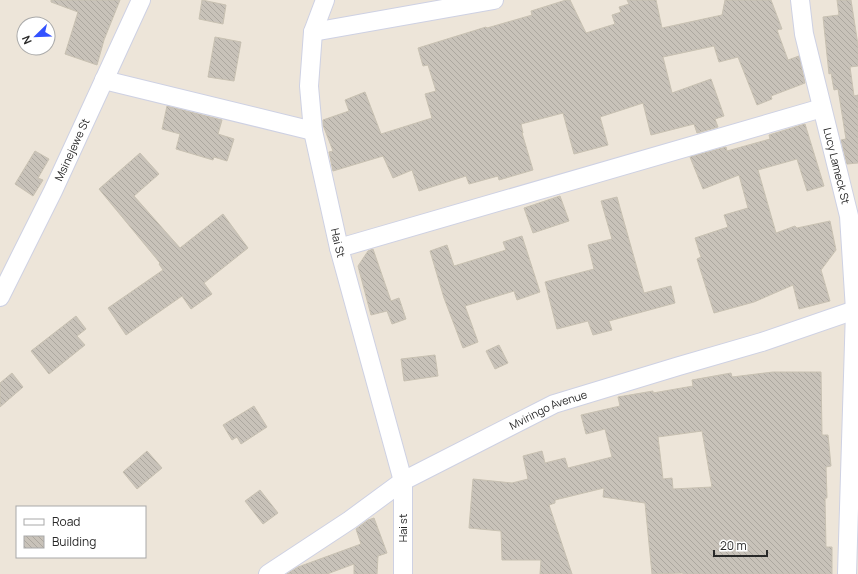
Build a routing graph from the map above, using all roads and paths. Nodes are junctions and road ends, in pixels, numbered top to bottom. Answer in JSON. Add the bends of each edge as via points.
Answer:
{"nodes":[{"id":1,"x":141,"y":0,"type":"edge"},
{"id":2,"x":325,"y":0,"type":"edge"},
{"id":3,"x":494,"y":0,"type":"edge"},
{"id":4,"x":800,"y":0,"type":"edge"},
{"id":5,"x":313,"y":32,"type":"junction"},
{"id":6,"x":104,"y":80,"type":"junction"},
{"id":7,"x":822,"y":108,"type":"junction"},
{"id":8,"x":313,"y":131,"type":"junction"},
{"id":9,"x":339,"y":248,"type":"junction"},
{"id":10,"x":0,"y":297,"type":"edge"},
{"id":11,"x":856,"y":309,"type":"edge"},
{"id":12,"x":403,"y":481,"type":"junction"},
{"id":13,"x":268,"y":574,"type":"edge"},
{"id":14,"x":403,"y":574,"type":"edge"},
{"id":15,"x":847,"y":574,"type":"edge"}],
"edges":[{"from":1,"to":6,"type":"street","name":"Msinejewe St"},
{"from":2,"to":5,"type":"street","name":"Hai St"},
{"from":3,"to":5,"type":"street"},
{"from":4,"to":7,"type":"street","name":"Lucy Lameck St","via":[[804,34]]},
{"from":5,"to":8,"type":"street","name":"Hai St","via":[[309,86]]},
{"from":6,"to":8,"type":"street"},
{"from":6,"to":10,"type":"street","name":"Msinejewe St"},
{"from":7,"to":9,"type":"street"},
{"from":7,"to":11,"type":"street","name":"Lucy Lameck St","via":[[849,216]]},
{"from":8,"to":9,"type":"street","name":"Hai St"},
{"from":9,"to":12,"type":"street","name":"Hai St"},
{"from":11,"to":12,"type":"street","name":"Mviringo Avenue","via":[[762,342],[554,404]]},
{"from":11,"to":15,"type":"street","name":"Lucy Lameck St"},
{"from":12,"to":13,"type":"street","name":"Mviringo Avenue","via":[[350,520]]},
{"from":12,"to":14,"type":"street","name":"Hai st"}]}
